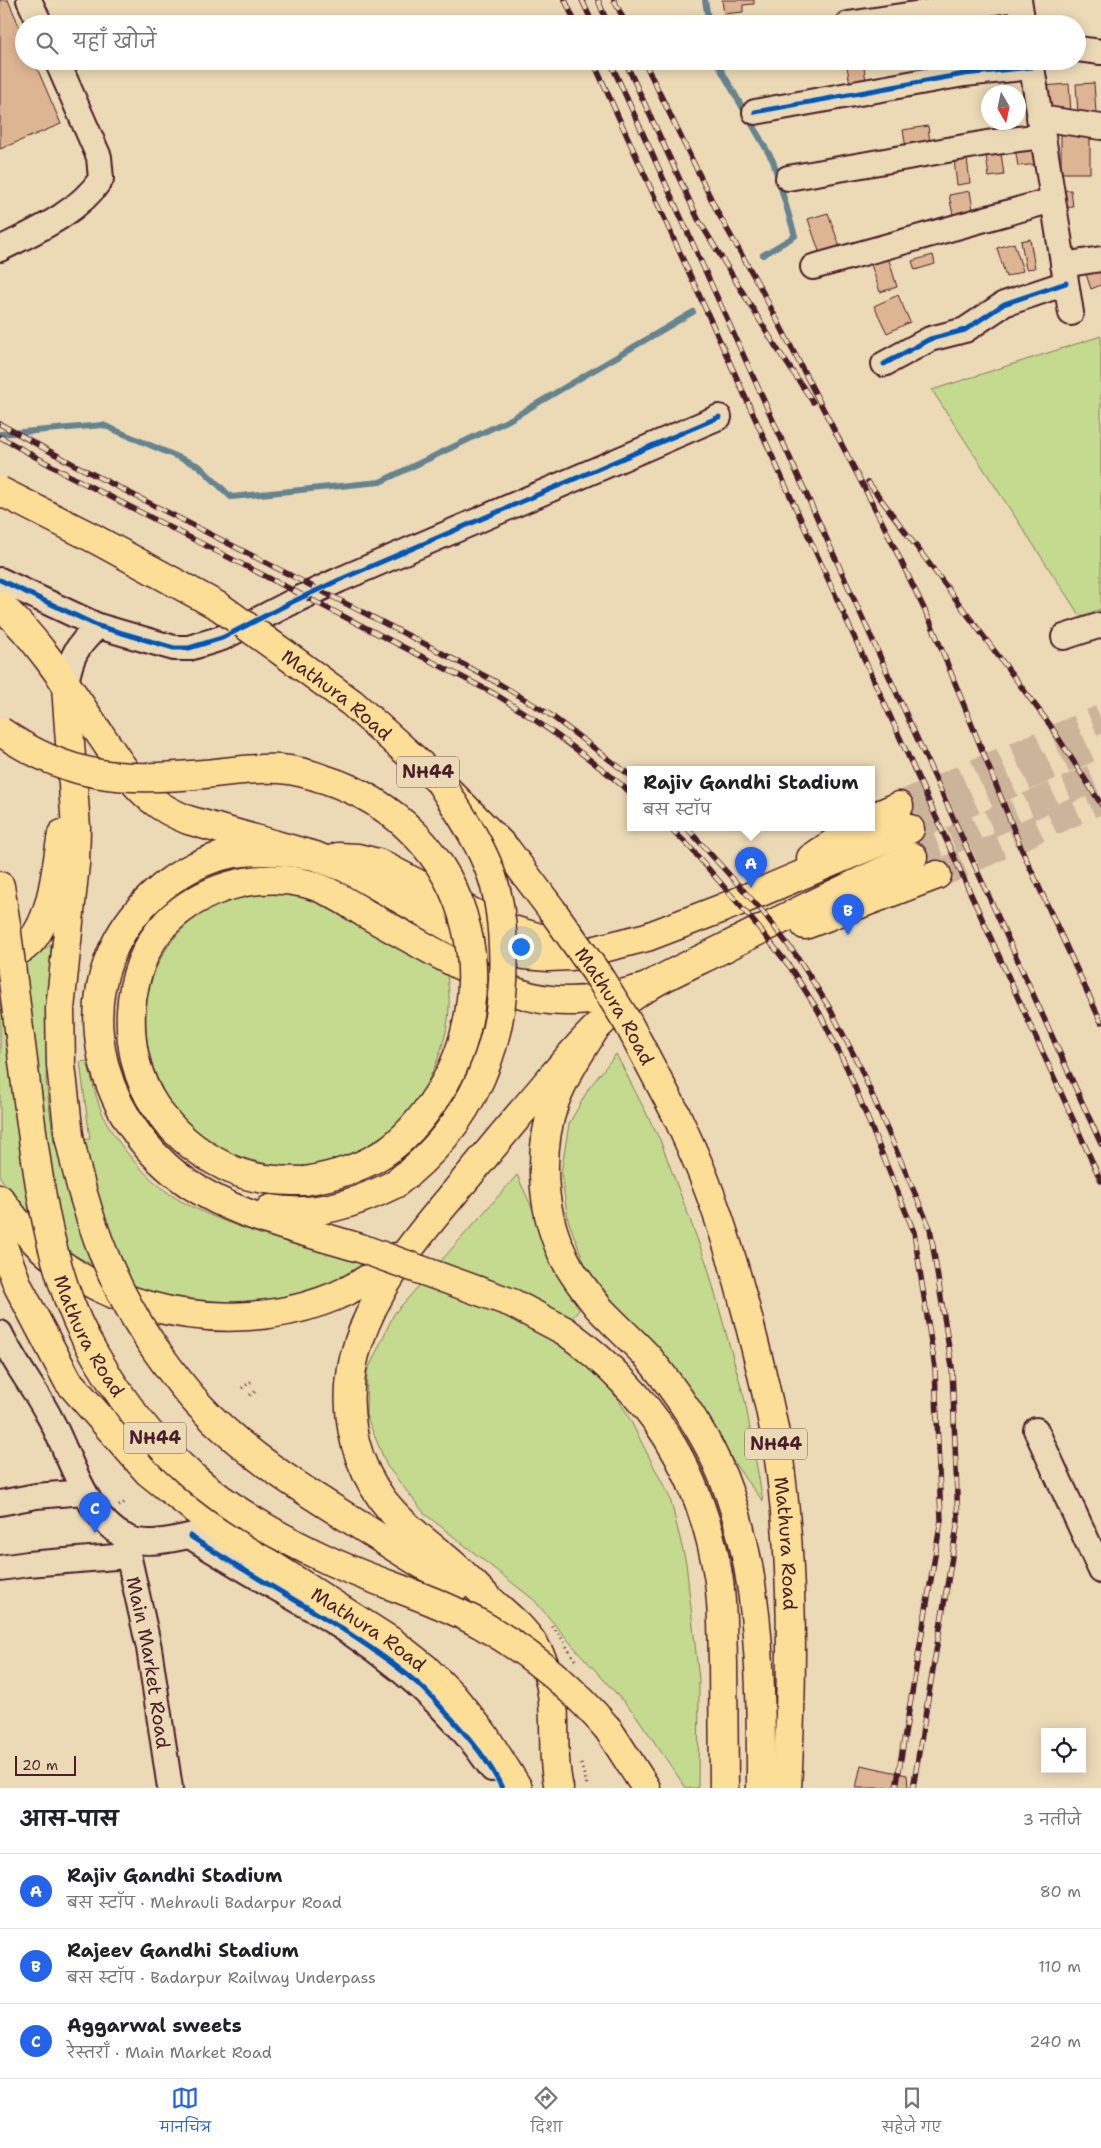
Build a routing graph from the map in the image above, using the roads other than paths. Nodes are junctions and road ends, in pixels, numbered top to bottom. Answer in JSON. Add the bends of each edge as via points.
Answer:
{"nodes":[{"id":1,"x":29,"y":0,"type":"edge"},
{"id":2,"x":1009,"y":0,"type":"edge"},
{"id":3,"x":1019,"y":0,"type":"edge"},
{"id":4,"x":36,"y":15,"type":"edge"},
{"id":5,"x":908,"y":15,"type":"edge"},
{"id":6,"x":1022,"y":15,"type":"edge"},
{"id":7,"x":1086,"y":51,"type":"edge"},
{"id":8,"x":1101,"y":52,"type":"edge"},
{"id":9,"x":61,"y":70,"type":"edge"},
{"id":10,"x":991,"y":70,"type":"edge"},
{"id":11,"x":1032,"y":70,"type":"edge"},
{"id":12,"x":755,"y":112,"type":"dead end"},
{"id":13,"x":1040,"y":127,"type":"junction"},
{"id":14,"x":1101,"y":127,"type":"edge"},
{"id":15,"x":788,"y":178,"type":"dead end"},
{"id":16,"x":1053,"y":200,"type":"junction"},
{"id":17,"x":0,"y":249,"type":"edge"},
{"id":18,"x":1101,"y":260,"type":"edge"},
{"id":19,"x":813,"y":267,"type":"dead end"},
{"id":20,"x":1065,"y":274,"type":"junction"},
{"id":21,"x":1071,"y":313,"type":"dead end"},
{"id":22,"x":884,"y":364,"type":"dead end"},
{"id":23,"x":719,"y":417,"type":"dead end"},
{"id":24,"x":0,"y":491,"type":"edge"},
{"id":25,"x":0,"y":580,"type":"edge"},
{"id":26,"x":0,"y":605,"type":"edge"},
{"id":27,"x":98,"y":626,"type":"junction"},
{"id":28,"x":1101,"y":626,"type":"edge"},
{"id":29,"x":1064,"y":637,"type":"dead end"},
{"id":30,"x":66,"y":684,"type":"junction"},
{"id":31,"x":0,"y":731,"type":"edge"},
{"id":32,"x":73,"y":778,"type":"junction"},
{"id":33,"x":440,"y":782,"type":"junction"},
{"id":34,"x":875,"y":818,"type":"edge"},
{"id":35,"x":851,"y":831,"type":"edge"},
{"id":36,"x":315,"y":856,"type":"junction"},
{"id":37,"x":913,"y":857,"type":"tunnel mouth"},
{"id":38,"x":937,"y":875,"type":"tunnel mouth"},
{"id":39,"x":0,"y":886,"type":"edge"},
{"id":40,"x":769,"y":888,"type":"junction"},
{"id":41,"x":698,"y":918,"type":"junction"},
{"id":42,"x":780,"y":920,"type":"junction"},
{"id":43,"x":727,"y":947,"type":"junction"},
{"id":44,"x":0,"y":960,"type":"edge"},
{"id":45,"x":648,"y":987,"type":"junction"},
{"id":46,"x":592,"y":1032,"type":"junction"},
{"id":47,"x":212,"y":1196,"type":"junction"},
{"id":48,"x":0,"y":1199,"type":"edge"},
{"id":49,"x":418,"y":1237,"type":"junction"},
{"id":50,"x":0,"y":1238,"type":"edge"},
{"id":51,"x":0,"y":1333,"type":"edge"},
{"id":52,"x":1036,"y":1430,"type":"dead end"},
{"id":53,"x":84,"y":1492,"type":"junction"},
{"id":54,"x":0,"y":1503,"type":"edge"},
{"id":55,"x":218,"y":1528,"type":"junction"},
{"id":56,"x":190,"y":1536,"type":"junction"},
{"id":57,"x":126,"y":1546,"type":"junction"},
{"id":58,"x":0,"y":1568,"type":"edge"},
{"id":59,"x":1101,"y":1571,"type":"edge"},
{"id":60,"x":492,"y":1601,"type":"junction"},
{"id":61,"x":170,"y":1788,"type":"edge"},
{"id":62,"x":502,"y":1788,"type":"edge"},
{"id":63,"x":518,"y":1788,"type":"edge"},
{"id":64,"x":559,"y":1788,"type":"edge"},
{"id":65,"x":646,"y":1788,"type":"edge"},
{"id":66,"x":724,"y":1788,"type":"edge"},
{"id":67,"x":761,"y":1788,"type":"edge"},
{"id":68,"x":787,"y":1788,"type":"edge"}],
"edges":[{"from":1,"to":4,"type":"street"},
{"from":2,"to":5,"type":"street"},
{"from":3,"to":6,"type":"street"},
{"from":7,"to":8,"type":"street"},
{"from":9,"to":17,"type":"street","via":[[99,157],[102,179],[81,204]]},
{"from":10,"to":12,"type":"street"},
{"from":11,"to":13,"type":"street"},
{"from":13,"to":14,"type":"street"},
{"from":13,"to":15,"type":"street","via":[[988,143]]},
{"from":13,"to":16,"type":"street"},
{"from":16,"to":19,"type":"street"},
{"from":16,"to":20,"type":"street"},
{"from":18,"to":20,"type":"street"},
{"from":20,"to":21,"type":"street"},
{"from":20,"to":22,"type":"street","via":[[992,310],[965,330],[930,339]]},
{"from":23,"to":27,"type":"street","via":[[339,580],[207,644],[174,648]]},
{"from":24,"to":33,"type":"main road","name":"Mathura Road","number":"NH44","bridge":true,"via":[[220,607],[352,703]]},
{"from":25,"to":27,"type":"street"},
{"from":26,"to":30,"type":"main road","via":[[41,650]]},
{"from":27,"to":30,"type":"street","via":[[72,656]]},
{"from":28,"to":29,"type":"street"},
{"from":30,"to":32,"type":"main road"},
{"from":30,"to":36,"type":"main road","via":[[116,758],[154,802],[188,820]]},
{"from":31,"to":45,"type":"main road","bridge":true,"via":[[41,756],[101,776],[167,778],[281,769],[340,784],[365,795],[410,829],[429,848],[451,883],[469,936],[472,979],[470,1012],[453,1066],[425,1114],[388,1152],[334,1176],[305,1181],[273,1181],[227,1168],[188,1143],[154,1106],[135,1060],[131,1029],[134,988],[146,954],[166,922],[207,894],[256,880],[282,879],[306,883],[328,892],[413,941],[495,984],[524,995],[568,1001],[620,995]]},
{"from":32,"to":44,"type":"main road","via":[[47,911],[30,942]]},
{"from":32,"to":60,"type":"main road","bridge":true,"via":[[75,864],[60,1009],[63,1094],[69,1136],[88,1213],[127,1306],[198,1404],[233,1437],[273,1469],[438,1574]]},
{"from":33,"to":47,"type":"main road","bridge":true,"via":[[478,844],[491,873],[502,930],[502,1007],[497,1034],[472,1096],[454,1127],[419,1166],[374,1195],[311,1212],[280,1210]]},
{"from":33,"to":68,"type":"main road","name":"Mathura Road","number":"NH44","bridge":true,"via":[[507,850],[596,972],[676,1114],[703,1174],[736,1275],[768,1396],[784,1503],[792,1619],[792,1704]]},
{"from":34,"to":40,"type":"main road","via":[[904,817]]},
{"from":35,"to":40,"type":"main road"},
{"from":36,"to":41,"type":"main road","via":[[346,868],[462,934],[494,948],[524,955],[572,956],[647,937]]},
{"from":36,"to":47,"type":"main road","via":[[258,850],[207,861],[180,873],[140,906],[111,953],[102,979],[98,1036],[114,1098],[142,1142],[167,1167]]},
{"from":37,"to":42,"type":"main road"},
{"from":38,"to":42,"type":"main road","via":[[807,925]]},
{"from":39,"to":65,"type":"main road","name":"Mathura Road","number":"NH44","bridge":true,"via":[[36,1165],[48,1225],[61,1274],[85,1336],[122,1396],[148,1430],[191,1475],[255,1520],[331,1561],[480,1624],[547,1670],[608,1729]]},
{"from":40,"to":41,"type":"main road"},
{"from":41,"to":43,"type":"main road"},
{"from":42,"to":43,"type":"main road"},
{"from":43,"to":45,"type":"main road"},
{"from":45,"to":46,"type":"main road","via":[[622,1004]]},
{"from":46,"to":49,"type":"main road"},
{"from":46,"to":67,"type":"main road","via":[[555,1101],[546,1144],[545,1193],[557,1242],[567,1263],[599,1307],[647,1357],[677,1395],[700,1430],[735,1508],[746,1551],[756,1630],[761,1704]]},
{"from":47,"to":66,"type":"main road","bridge":true,"via":[[252,1215],[363,1248],[512,1303],[565,1331],[596,1354],[644,1402],[663,1428],[695,1491],[718,1575],[722,1611]]},
{"from":48,"to":49,"type":"main road","via":[[40,1248],[68,1270],[119,1296],[186,1315],[243,1316],[328,1300],[388,1265]]},
{"from":49,"to":60,"type":"main road","via":[[394,1269],[358,1342],[350,1386],[354,1436],[360,1459],[384,1502],[401,1522],[444,1556]]},
{"from":50,"to":55,"type":"main road","name":"Mathura Road","via":[[18,1286],[68,1381],[148,1472]]},
{"from":51,"to":53,"type":"street","via":[[50,1418]]},
{"from":52,"to":59,"type":"street"},
{"from":53,"to":54,"type":"street"},
{"from":53,"to":57,"type":"street"},
{"from":55,"to":56,"type":"street"},
{"from":55,"to":63,"type":"main road","name":"Mathura Road","via":[[391,1640],[425,1668],[483,1733]]},
{"from":56,"to":57,"type":"street","via":[[135,1541]]},
{"from":56,"to":62,"type":"street","via":[[342,1627],[424,1689],[481,1752]]},
{"from":57,"to":58,"type":"street"},
{"from":57,"to":61,"type":"street","name":"Main Market Road","via":[[149,1648]]},
{"from":60,"to":64,"type":"main road","via":[[532,1640],[549,1676],[554,1702]]}]}
